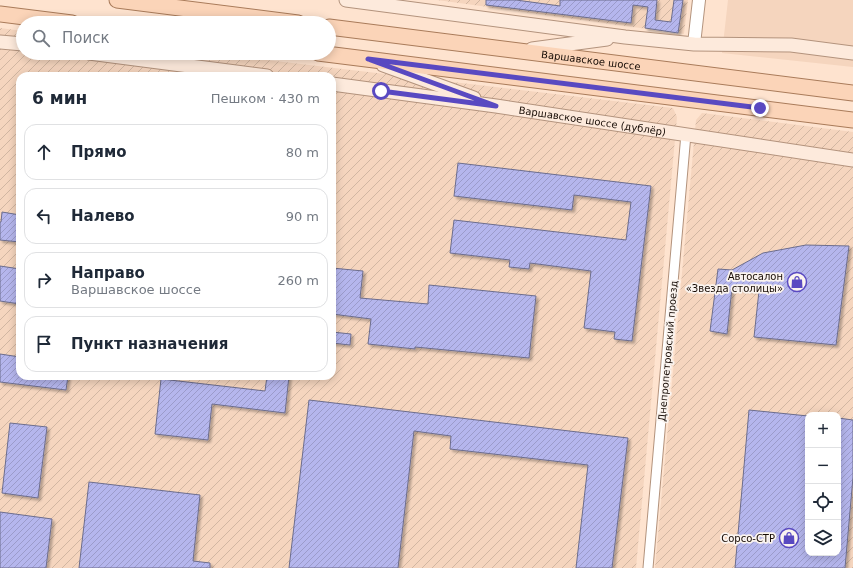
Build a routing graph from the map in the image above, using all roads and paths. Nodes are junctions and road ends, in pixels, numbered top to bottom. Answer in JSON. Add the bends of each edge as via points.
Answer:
{"nodes":[{"id":1,"x":117,"y":0,"type":"edge"},
{"id":2,"x":346,"y":0,"type":"edge"},
{"id":3,"x":699,"y":0,"type":"edge"},
{"id":4,"x":0,"y":14,"type":"edge"},
{"id":5,"x":16,"y":16,"type":"edge"},
{"id":6,"x":243,"y":16,"type":"edge"},
{"id":7,"x":336,"y":28,"type":"edge"},
{"id":8,"x":625,"y":36,"type":"junction"},
{"id":9,"x":0,"y":42,"type":"edge"},
{"id":10,"x":16,"y":43,"type":"edge"},
{"id":11,"x":694,"y":44,"type":"junction"},
{"id":12,"x":520,"y":51,"type":"junction"},
{"id":13,"x":853,"y":53,"type":"edge"},
{"id":14,"x":336,"y":55,"type":"edge"},
{"id":15,"x":368,"y":59,"type":"junction"},
{"id":16,"x":143,"y":60,"type":"edge"},
{"id":17,"x":236,"y":72,"type":"edge"},
{"id":18,"x":336,"y":85,"type":"edge"},
{"id":19,"x":853,"y":93,"type":"edge"},
{"id":20,"x":496,"y":106,"type":"junction"},
{"id":21,"x":853,"y":120,"type":"edge"},
{"id":22,"x":686,"y":134,"type":"junction"},
{"id":23,"x":853,"y":160,"type":"edge"},
{"id":24,"x":648,"y":568,"type":"edge"}],
"edges":[{"from":1,"to":6,"type":"main road"},
{"from":2,"to":8,"type":"main road"},
{"from":3,"to":11,"type":"street"},
{"from":4,"to":5,"type":"main road"},
{"from":7,"to":12,"type":"main road","name":"Варшавское шоссе"},
{"from":8,"to":11,"type":"main road"},
{"from":8,"to":12,"type":"main road"},
{"from":9,"to":10,"type":"main road"},
{"from":11,"to":13,"type":"main road","via":[[791,45]]},
{"from":12,"to":19,"type":"main road","name":"Варшавское шоссе"},
{"from":14,"to":15,"type":"main road"},
{"from":15,"to":20,"type":"main road"},
{"from":15,"to":21,"type":"main road"},
{"from":16,"to":17,"type":"main road"},
{"from":18,"to":20,"type":"main road","name":"Варшавское шоссе (дублёр)"},
{"from":20,"to":22,"type":"main road","name":"Варшавское шоссе (дублёр)"},
{"from":22,"to":23,"type":"main road","name":"Варшавское шоссе (дублёр)"},
{"from":22,"to":24,"type":"street","name":"Днепропетровский проезд"}]}
